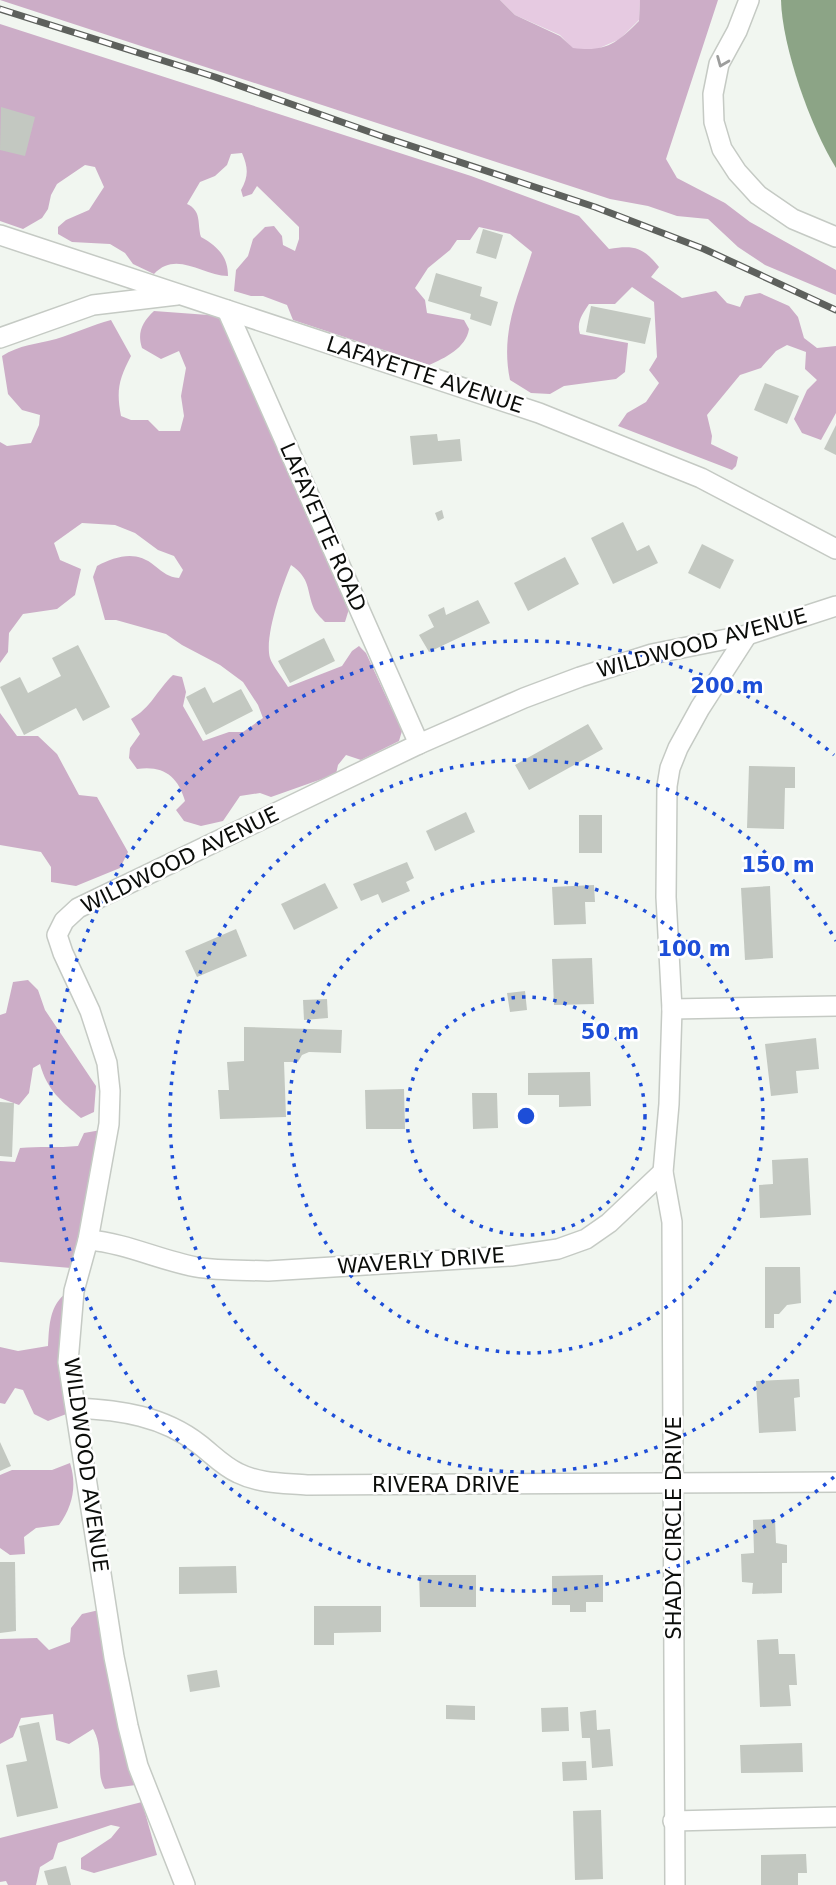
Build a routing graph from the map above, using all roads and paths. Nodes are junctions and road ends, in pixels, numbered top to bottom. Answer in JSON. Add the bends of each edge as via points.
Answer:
{"nodes":[{"id":1,"x":749,"y":0,"type":"edge"},
{"id":2,"x":0,"y":234,"type":"edge"},
{"id":3,"x":836,"y":237,"type":"edge"},
{"id":4,"x":181,"y":295,"type":"junction"},
{"id":5,"x":227,"y":310,"type":"junction"},
{"id":6,"x":0,"y":338,"type":"edge"},
{"id":7,"x":836,"y":549,"type":"edge"},
{"id":8,"x":836,"y":606,"type":"edge"},
{"id":9,"x":747,"y":635,"type":"junction"},
{"id":10,"x":419,"y":744,"type":"junction"},
{"id":11,"x":836,"y":1006,"type":"edge"},
{"id":12,"x":672,"y":1009,"type":"junction"},
{"id":13,"x":663,"y":1172,"type":"junction"},
{"id":14,"x":88,"y":1240,"type":"junction"},
{"id":15,"x":76,"y":1408,"type":"junction"},
{"id":16,"x":836,"y":1482,"type":"edge"},
{"id":17,"x":674,"y":1485,"type":"junction"},
{"id":18,"x":836,"y":1817,"type":"edge"},
{"id":19,"x":673,"y":1821,"type":"junction"},
{"id":20,"x":185,"y":1885,"type":"edge"},
{"id":21,"x":675,"y":1885,"type":"edge"}],
"edges":[{"from":1,"to":3,"type":"street","one_way":true,"via":[[719,64],[713,94],[714,122],[722,149],[758,195],[793,219]]},
{"from":2,"to":4,"type":"street","name":"LAFAYETTE AVENUE"},
{"from":4,"to":5,"type":"street","name":"LAFAYETTE AVENUE"},
{"from":4,"to":6,"type":"street","via":[[93,305]]},
{"from":5,"to":7,"type":"street","name":"LAFAYETTE AVENUE","via":[[604,438],[701,478]]},
{"from":5,"to":10,"type":"street","name":"LAFAYETTE ROAD"},
{"from":8,"to":9,"type":"street","name":"WILDWOOD AVENUE"},
{"from":9,"to":10,"type":"street","name":"WILDWOOD AVENUE","via":[[652,654],[580,677]]},
{"from":9,"to":12,"type":"street","via":[[700,708],[670,768],[666,897]]},
{"from":10,"to":14,"type":"street","name":"WILDWOOD AVENUE","via":[[78,908],[64,921],[57,935],[99,1037],[110,1091],[109,1124]]},
{"from":11,"to":12,"type":"street"},
{"from":12,"to":13,"type":"street"},
{"from":13,"to":14,"type":"street","name":"WAVERLY DRIVE","via":[[586,1239],[558,1249],[511,1256],[241,1270],[195,1267],[121,1244]]},
{"from":13,"to":17,"type":"street","name":"SHADY CIRCLE DRIVE","via":[[672,1222]]},
{"from":14,"to":15,"type":"street","name":"WILDWOOD AVENUE","via":[[69,1328],[68,1362]]},
{"from":15,"to":17,"type":"street","name":"RIVERA DRIVE","via":[[150,1418],[198,1443],[238,1473],[260,1481],[307,1485]]},
{"from":15,"to":20,"type":"street","name":"WILDWOOD AVENUE","via":[[128,1726],[138,1766]]},
{"from":16,"to":17,"type":"street","name":"RIVERA DRIVE"},
{"from":17,"to":19,"type":"street","name":"SHADY CIRCLE DRIVE"},
{"from":18,"to":19,"type":"street"},
{"from":19,"to":21,"type":"street","name":"SHADY CIRCLE DRIVE"}]}
